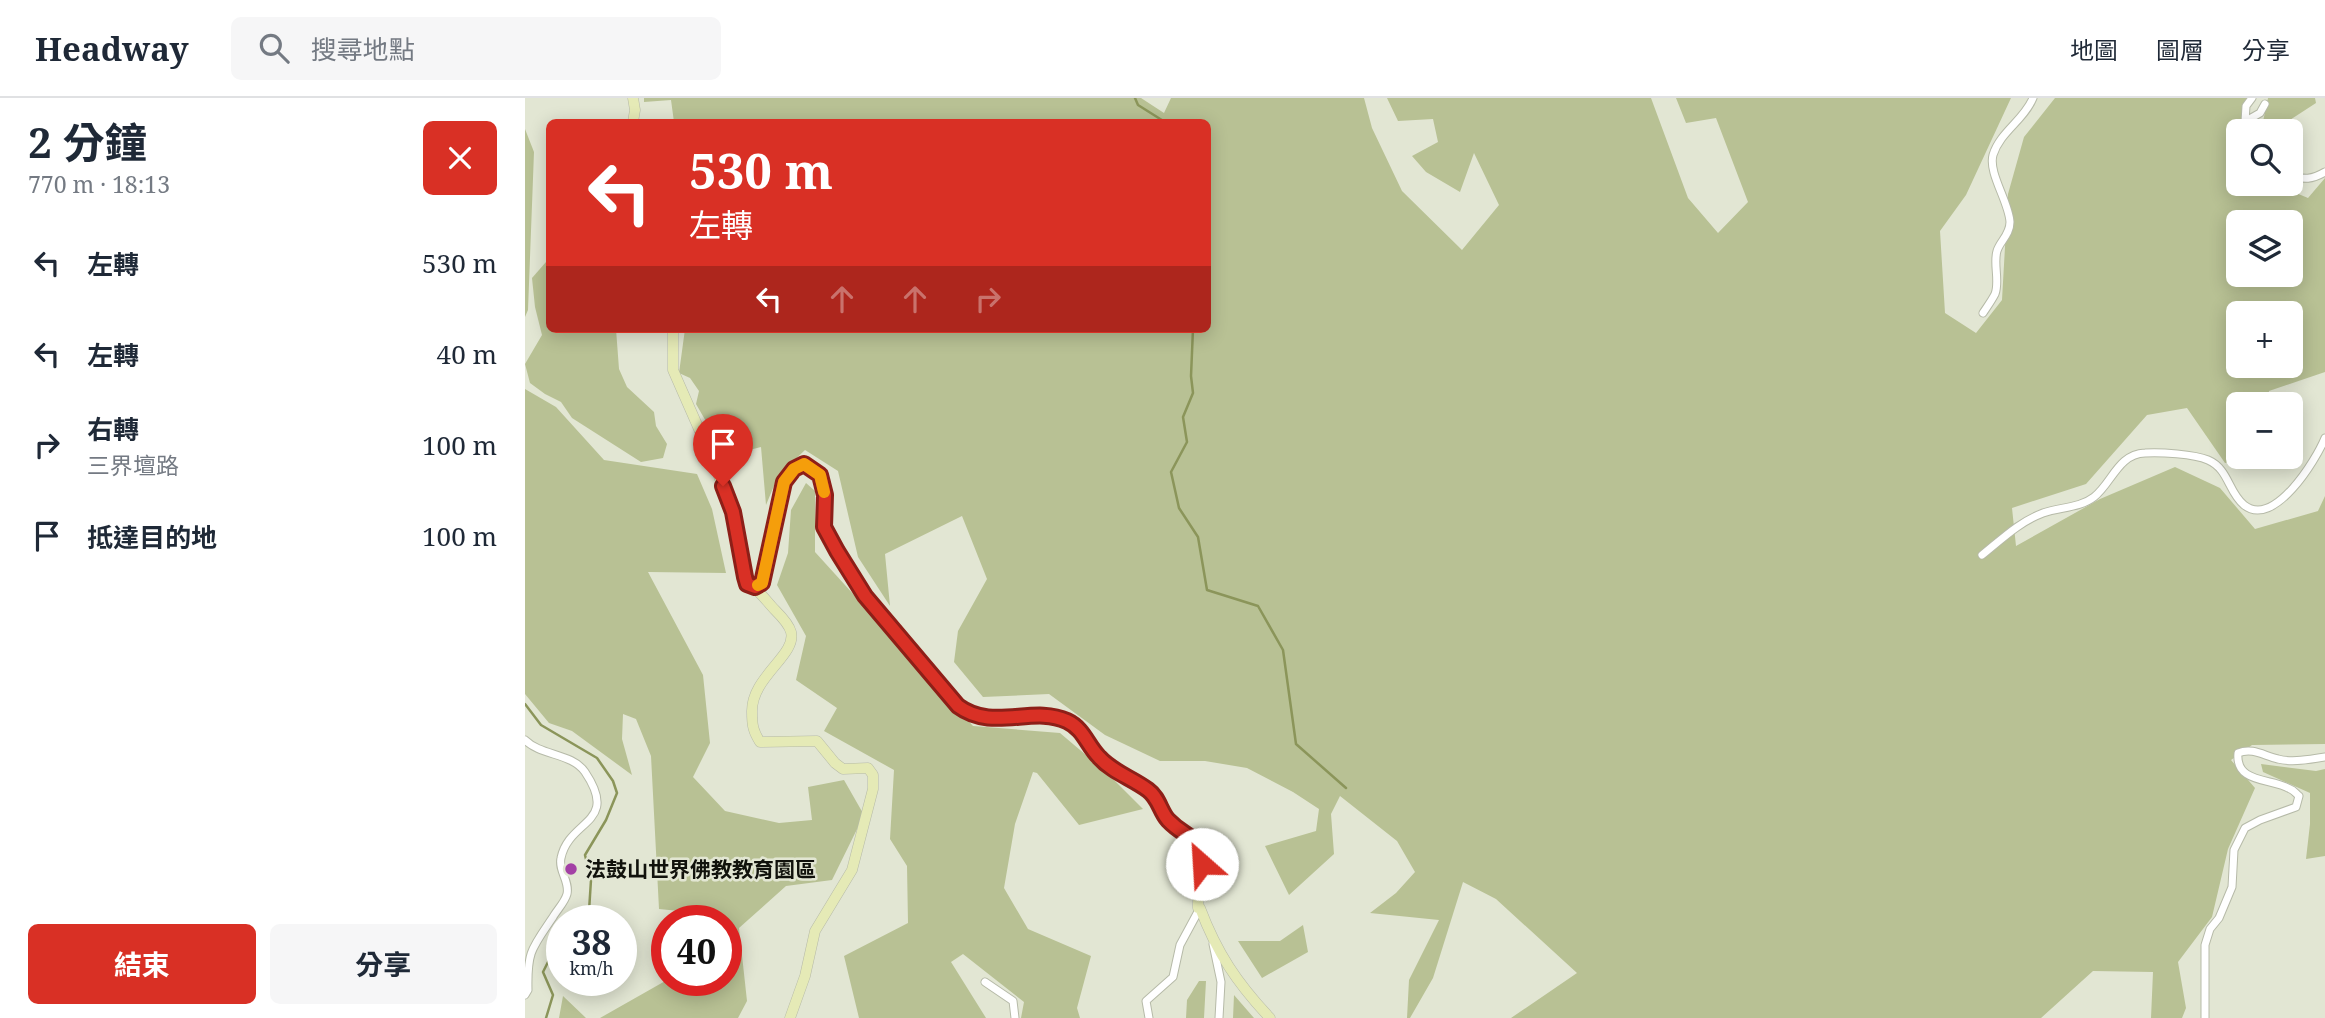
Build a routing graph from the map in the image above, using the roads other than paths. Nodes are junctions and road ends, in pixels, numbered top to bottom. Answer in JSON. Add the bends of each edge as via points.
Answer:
{"nodes":[{"id":1,"x":633,"y":98,"type":"edge"},
{"id":2,"x":2033,"y":98,"type":"edge"},
{"id":3,"x":2252,"y":98,"type":"edge"},
{"id":4,"x":2265,"y":104,"type":"dead end"},
{"id":5,"x":634,"y":119,"type":"edge"},
{"id":6,"x":2245,"y":119,"type":"edge"},
{"id":7,"x":2250,"y":119,"type":"edge"},
{"id":8,"x":2325,"y":172,"type":"edge"},
{"id":9,"x":2303,"y":178,"type":"edge"},
{"id":10,"x":1983,"y":313,"type":"dead end"},
{"id":11,"x":673,"y":333,"type":"edge"},
{"id":12,"x":2325,"y":438,"type":"edge"},
{"id":13,"x":1982,"y":555,"type":"dead end"},
{"id":14,"x":755,"y":587,"type":"junction"},
{"id":15,"x":525,"y":740,"type":"edge"},
{"id":16,"x":2325,"y":757,"type":"edge"},
{"id":17,"x":1200,"y":908,"type":"junction"},
{"id":18,"x":1212,"y":940,"type":"junction"},
{"id":19,"x":985,"y":982,"type":"dead end"},
{"id":20,"x":525,"y":995,"type":"edge"},
{"id":21,"x":790,"y":1018,"type":"edge"},
{"id":22,"x":1015,"y":1018,"type":"edge"},
{"id":23,"x":1149,"y":1018,"type":"edge"},
{"id":24,"x":1219,"y":1018,"type":"edge"},
{"id":25,"x":1269,"y":1018,"type":"edge"},
{"id":26,"x":2205,"y":1018,"type":"edge"}],
"edges":[{"from":1,"to":5,"type":"street"},
{"from":2,"to":10,"type":"street","via":[[1992,156],[2010,224],[1997,251],[1995,293]]},
{"from":3,"to":6,"type":"street"},
{"from":4,"to":7,"type":"street"},
{"from":8,"to":9,"type":"street"},
{"from":11,"to":14,"type":"street","via":[[673,370],[733,512],[747,584]]},
{"from":12,"to":13,"type":"street","via":[[2315,461],[2278,504],[2262,509],[2245,505],[2226,474],[2210,460],[2144,453],[2124,461],[2092,499],[2019,524]]},
{"from":14,"to":17,"type":"street","via":[[762,583],[767,566],[784,482],[804,464],[820,475],[824,527],[865,596],[958,706],[981,718],[1066,720],[1081,731],[1098,757],[1146,788],[1167,819],[1195,840],[1202,864],[1197,891]]},
{"from":14,"to":21,"type":"street","via":[[791,632],[789,650],[764,677],[752,701],[753,731],[760,742],[817,741],[843,769],[868,768],[873,775],[852,870],[815,931]]},
{"from":15,"to":20,"type":"street","via":[[584,769],[598,795],[596,810],[560,859],[567,895],[529,954]]},
{"from":16,"to":26,"type":"street","via":[[2298,761],[2256,751],[2238,753],[2245,774],[2290,788],[2299,796],[2296,807],[2245,828],[2234,850],[2232,887],[2205,945]]},
{"from":17,"to":18,"type":"street"},
{"from":17,"to":23,"type":"street","via":[[1180,945],[1173,977],[1146,1001]]},
{"from":18,"to":24,"type":"street","via":[[1221,982]]},
{"from":18,"to":25,"type":"street","via":[[1242,988]]},
{"from":19,"to":22,"type":"street","via":[[1013,1001]]}]}
